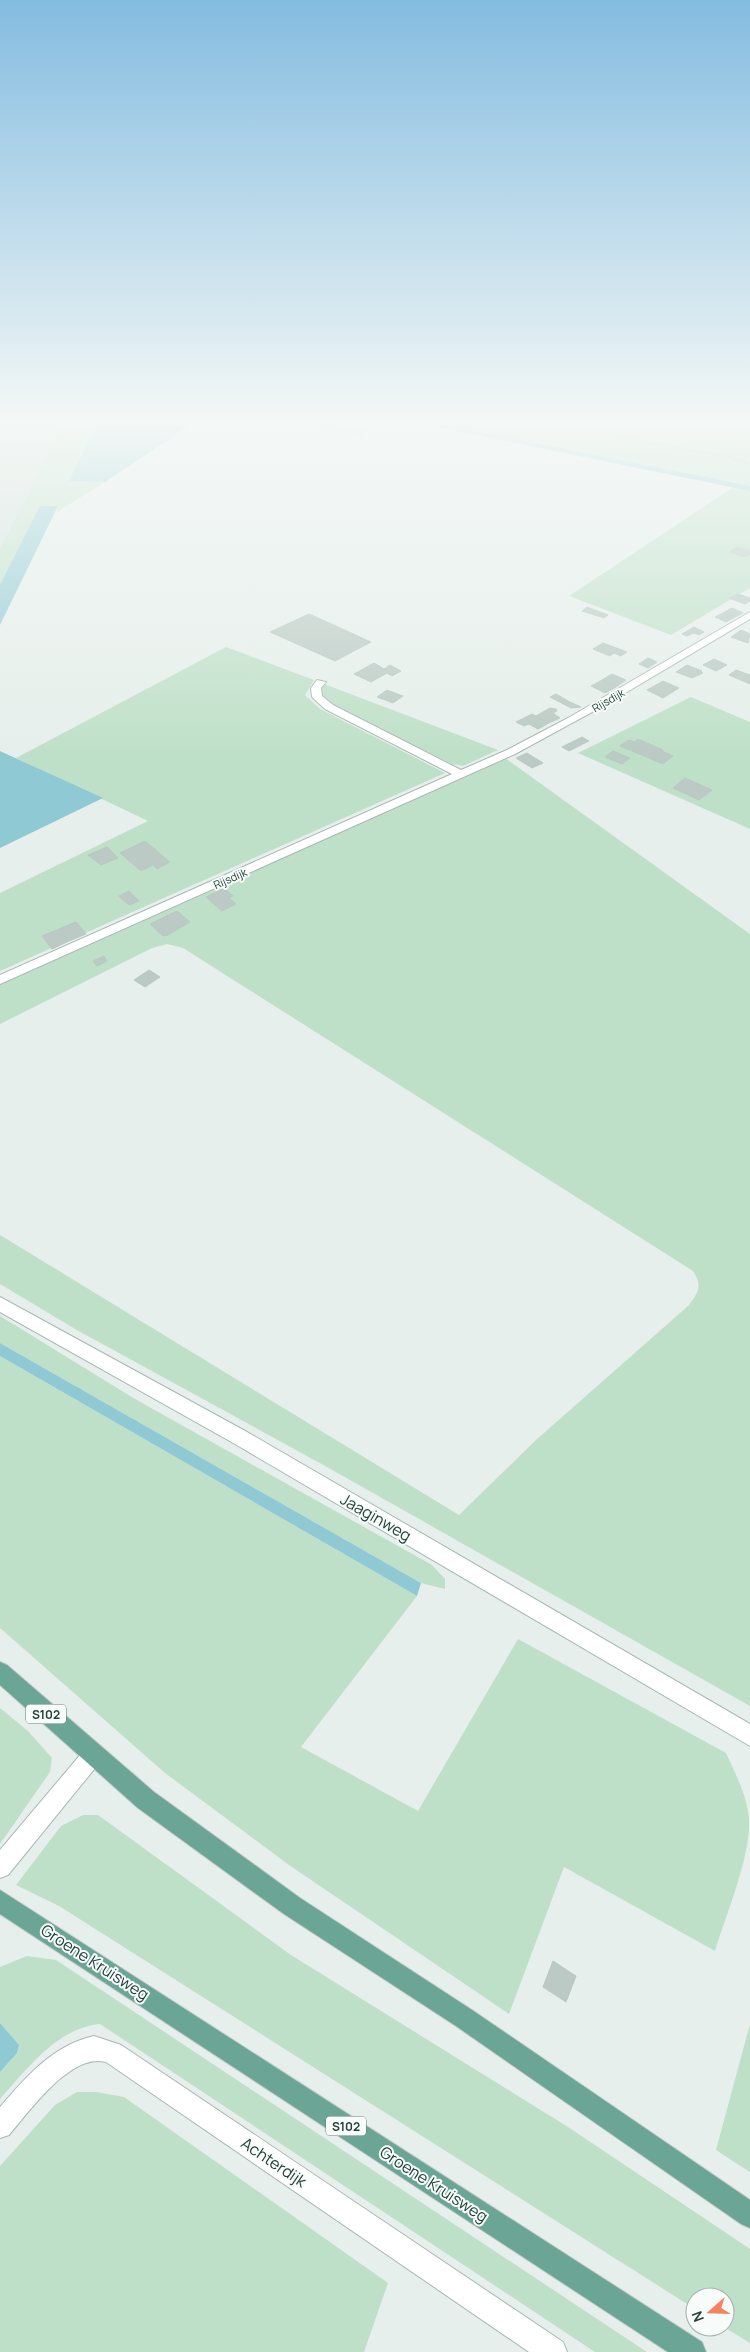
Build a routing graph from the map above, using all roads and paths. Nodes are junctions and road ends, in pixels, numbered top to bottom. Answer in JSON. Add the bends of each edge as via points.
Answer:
{"nodes":[{"id":1,"x":750,"y":615,"type":"edge"},
{"id":2,"x":321,"y":682,"type":"dead end"},
{"id":3,"x":461,"y":776,"type":"junction"},
{"id":4,"x":0,"y":980,"type":"edge"},
{"id":5,"x":0,"y":1304,"type":"edge"},
{"id":6,"x":0,"y":1672,"type":"edge"},
{"id":7,"x":750,"y":1736,"type":"edge"},
{"id":8,"x":93,"y":1755,"type":"junction"},
{"id":9,"x":0,"y":1867,"type":"edge"},
{"id":10,"x":0,"y":1900,"type":"edge"},
{"id":11,"x":0,"y":2126,"type":"edge"},
{"id":12,"x":750,"y":2215,"type":"edge"},
{"id":13,"x":553,"y":2352,"type":"edge"},
{"id":14,"x":692,"y":2352,"type":"edge"}],
"edges":[{"from":1,"to":3,"type":"street","name":"Rijsdijk","via":[[563,726]]},
{"from":2,"to":3,"type":"street","via":[[316,688],[317,697],[329,707]]},
{"from":3,"to":4,"type":"street","name":"Rijsdijk"},
{"from":5,"to":7,"type":"street","name":"Jaaginweg","via":[[241,1438]]},
{"from":6,"to":8,"type":"main road","number":"S102"},
{"from":8,"to":9,"type":"street"},
{"from":8,"to":12,"type":"main road","number":"S102","via":[[146,1800],[292,1906],[464,2018]]},
{"from":10,"to":14,"type":"main road","name":"Groene Kruisweg","number":"S102"},
{"from":11,"to":13,"type":"street","name":"Achterdijk","via":[[53,2071],[76,2053],[94,2048],[113,2053]]}]}
